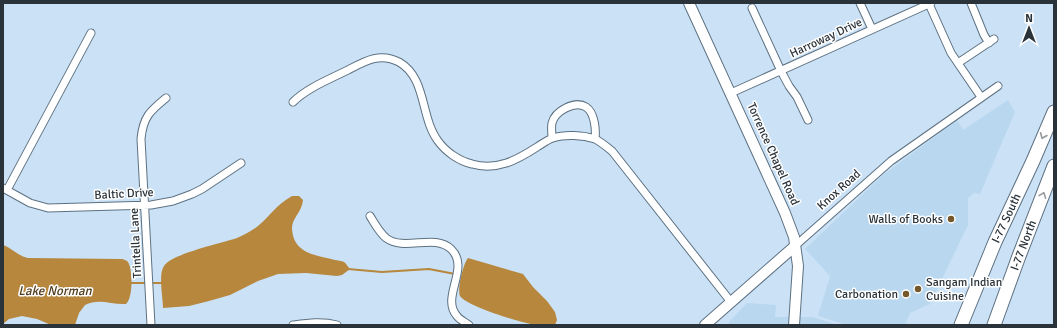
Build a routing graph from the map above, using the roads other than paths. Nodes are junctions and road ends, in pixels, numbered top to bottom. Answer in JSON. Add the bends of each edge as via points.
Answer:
{"nodes":[{"id":1,"x":689,"y":3,"type":"edge"},
{"id":2,"x":860,"y":3,"type":"edge"},
{"id":3,"x":930,"y":3,"type":"edge"},
{"id":4,"x":971,"y":3,"type":"edge"},
{"id":5,"x":752,"y":8,"type":"dead end"},
{"id":6,"x":872,"y":29,"type":"junction"},
{"id":7,"x":91,"y":33,"type":"dead end"},
{"id":8,"x":958,"y":64,"type":"junction"},
{"id":9,"x":781,"y":71,"type":"junction"},
{"id":10,"x":998,"y":86,"type":"dead end"},
{"id":11,"x":731,"y":94,"type":"junction"},
{"id":12,"x":166,"y":98,"type":"dead end"},
{"id":13,"x":981,"y":98,"type":"junction"},
{"id":14,"x":293,"y":102,"type":"dead end"},
{"id":15,"x":1054,"y":112,"type":"edge"},
{"id":16,"x":808,"y":120,"type":"dead end"},
{"id":17,"x":552,"y":138,"type":"junction"},
{"id":18,"x":595,"y":139,"type":"junction"},
{"id":19,"x":1033,"y":161,"type":"junction"},
{"id":20,"x":241,"y":163,"type":"dead end"},
{"id":21,"x":1054,"y":166,"type":"edge"},
{"id":22,"x":5,"y":189,"type":"edge"},
{"id":23,"x":145,"y":204,"type":"junction"},
{"id":24,"x":370,"y":216,"type":"dead end"},
{"id":25,"x":795,"y":246,"type":"junction"},
{"id":26,"x":1018,"y":256,"type":"junction"},
{"id":27,"x":731,"y":302,"type":"junction"},
{"id":28,"x":151,"y":325,"type":"edge"},
{"id":29,"x":293,"y":325,"type":"edge"},
{"id":30,"x":337,"y":325,"type":"edge"},
{"id":31,"x":469,"y":325,"type":"edge"},
{"id":32,"x":705,"y":325,"type":"edge"},
{"id":33,"x":794,"y":325,"type":"edge"},
{"id":34,"x":961,"y":325,"type":"edge"},
{"id":35,"x":971,"y":325,"type":"edge"},
{"id":36,"x":987,"y":325,"type":"edge"},
{"id":37,"x":994,"y":325,"type":"edge"}],
"edges":[{"from":1,"to":11,"type":"street","name":"Torrence Chapel Road"},
{"from":2,"to":6,"type":"street"},
{"from":3,"to":6,"type":"street","name":"Harroway Drive"},
{"from":3,"to":8,"type":"street","via":[[945,42]]},
{"from":4,"to":8,"type":"street","via":[[984,36],[992,41]]},
{"from":5,"to":9,"type":"street"},
{"from":6,"to":9,"type":"street","name":"Harroway Drive"},
{"from":7,"to":22,"type":"street"},
{"from":8,"to":13,"type":"street"},
{"from":9,"to":11,"type":"street","name":"Harroway Drive"},
{"from":9,"to":16,"type":"street"},
{"from":10,"to":13,"type":"street","name":"Knox Road"},
{"from":11,"to":25,"type":"street","name":"Torrence Chapel Road","via":[[793,232]]},
{"from":12,"to":23,"type":"street","name":"Trintella Lane","via":[[151,110],[142,132]]},
{"from":13,"to":25,"type":"street","name":"Knox Road","via":[[891,161]]},
{"from":14,"to":17,"type":"street","via":[[305,92],[360,63],[381,57],[396,61],[413,74],[428,122],[438,142],[466,163],[484,166],[505,164],[523,157]]},
{"from":15,"to":19,"type":"highway","name":"I-77 South","one_way":true},
{"from":17,"to":18,"type":"street","via":[[582,136]]},
{"from":17,"to":18,"type":"street","via":[[552,122],[559,113],[570,106],[580,105],[587,108],[593,118]]},
{"from":18,"to":27,"type":"street","via":[[612,151]]},
{"from":19,"to":34,"type":"highway","name":"I-77 South","via":[[995,242]]},
{"from":19,"to":35,"type":"highway"},
{"from":20,"to":23,"type":"street","name":"Baltic Drive","via":[[192,194],[165,203]]},
{"from":26,"to":21,"type":"highway","name":"I-77 North","one_way":true},
{"from":22,"to":23,"type":"street","name":"Baltic Drive","via":[[30,203],[48,208]]},
{"from":23,"to":28,"type":"street","name":"Trintella Lane"},
{"from":24,"to":31,"type":"street","via":[[379,230],[391,241],[436,243],[451,249],[458,266],[452,307],[458,317]]},
{"from":25,"to":27,"type":"street","name":"Knox Road"},
{"from":25,"to":33,"type":"street","name":"Torrence Chapel Road","via":[[798,274]]},
{"from":26,"to":36,"type":"highway"},
{"from":26,"to":37,"type":"highway","name":"I-77 North"},
{"from":27,"to":32,"type":"street","name":"Knox Road"},
{"from":29,"to":30,"type":"street","via":[[311,322]]}]}
